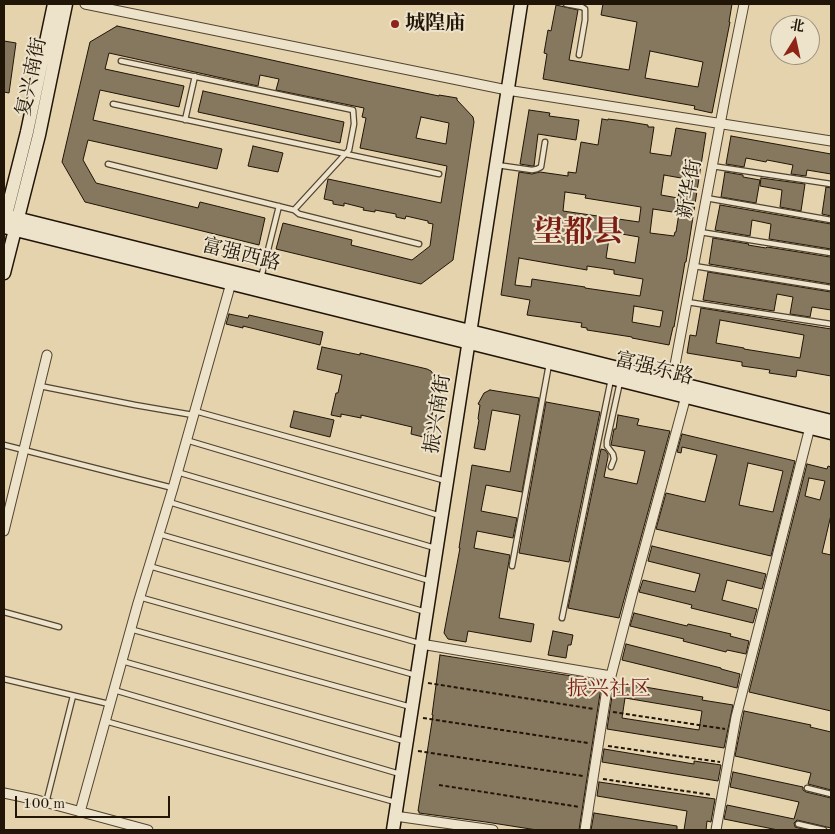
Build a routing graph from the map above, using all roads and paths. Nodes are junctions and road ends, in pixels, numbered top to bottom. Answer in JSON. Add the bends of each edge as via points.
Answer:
{"nodes":[{"id":1,"x":54,"y":4,"type":"edge"},
{"id":2,"x":66,"y":4,"type":"edge"},
{"id":3,"x":84,"y":4,"type":"edge"},
{"id":4,"x":521,"y":4,"type":"edge"},
{"id":5,"x":566,"y":4,"type":"edge"},
{"id":6,"x":744,"y":4,"type":"edge"},
{"id":7,"x":579,"y":56,"type":"dead end"},
{"id":8,"x":121,"y":61,"type":"dead end"},
{"id":9,"x":195,"y":76,"type":"junction"},
{"id":10,"x":507,"y":90,"type":"junction"},
{"id":11,"x":114,"y":104,"type":"dead end"},
{"id":12,"x":185,"y":120,"type":"junction"},
{"id":13,"x":720,"y":124,"type":"junction"},
{"id":14,"x":831,"y":141,"type":"edge"},
{"id":15,"x":545,"y":142,"type":"dead end"},
{"id":16,"x":345,"y":154,"type":"junction"},
{"id":17,"x":108,"y":164,"type":"dead end"},
{"id":18,"x":496,"y":164,"type":"junction"},
{"id":19,"x":712,"y":166,"type":"junction"},
{"id":20,"x":439,"y":174,"type":"dead end"},
{"id":21,"x":831,"y":184,"type":"edge"},
{"id":22,"x":706,"y":198,"type":"junction"},
{"id":23,"x":279,"y":206,"type":"junction"},
{"id":24,"x":294,"y":210,"type":"junction"},
{"id":25,"x":831,"y":220,"type":"edge"},
{"id":26,"x":8,"y":222,"type":"edge"},
{"id":27,"x":700,"y":232,"type":"junction"},
{"id":28,"x":419,"y":244,"type":"dead end"},
{"id":29,"x":831,"y":254,"type":"edge"},
{"id":30,"x":694,"y":266,"type":"junction"},
{"id":31,"x":4,"y":273,"type":"edge"},
{"id":32,"x":261,"y":279,"type":"junction"},
{"id":33,"x":231,"y":283,"type":"junction"},
{"id":34,"x":831,"y":288,"type":"edge"},
{"id":35,"x":687,"y":302,"type":"junction"},
{"id":36,"x":831,"y":324,"type":"edge"},
{"id":37,"x":469,"y":336,"type":"junction"},
{"id":38,"x":47,"y":355,"type":"dead end"},
{"id":39,"x":550,"y":362,"type":"junction"},
{"id":40,"x":616,"y":379,"type":"junction"},
{"id":41,"x":672,"y":381,"type":"junction"},
{"id":42,"x":40,"y":386,"type":"junction"},
{"id":43,"x":686,"y":396,"type":"junction"},
{"id":44,"x":194,"y":413,"type":"junction"},
{"id":45,"x":831,"y":421,"type":"edge"},
{"id":46,"x":810,"y":427,"type":"junction"},
{"id":47,"x":831,"y":433,"type":"edge"},
{"id":48,"x":186,"y":440,"type":"junction"},
{"id":49,"x":4,"y":446,"type":"edge"},
{"id":50,"x":24,"y":451,"type":"junction"},
{"id":51,"x":611,"y":467,"type":"dead end"},
{"id":52,"x":177,"y":472,"type":"junction"},
{"id":53,"x":446,"y":481,"type":"junction"},
{"id":54,"x":173,"y":488,"type":"junction"},
{"id":55,"x":168,"y":502,"type":"junction"},
{"id":56,"x":441,"y":516,"type":"junction"},
{"id":57,"x":4,"y":531,"type":"edge"},
{"id":58,"x":159,"y":534,"type":"junction"},
{"id":59,"x":436,"y":548,"type":"junction"},
{"id":60,"x":149,"y":566,"type":"junction"},
{"id":61,"x":512,"y":566,"type":"dead end"},
{"id":62,"x":431,"y":581,"type":"junction"},
{"id":63,"x":139,"y":597,"type":"junction"},
{"id":64,"x":4,"y":612,"type":"edge"},
{"id":65,"x":426,"y":612,"type":"junction"},
{"id":66,"x":562,"y":618,"type":"dead end"},
{"id":67,"x":60,"y":627,"type":"dead end"},
{"id":68,"x":130,"y":629,"type":"junction"},
{"id":69,"x":421,"y":644,"type":"junction"},
{"id":70,"x":122,"y":660,"type":"junction"},
{"id":71,"x":611,"y":676,"type":"junction"},
{"id":72,"x":416,"y":678,"type":"junction"},
{"id":73,"x":4,"y":679,"type":"edge"},
{"id":74,"x":114,"y":690,"type":"junction"},
{"id":75,"x":73,"y":696,"type":"junction"},
{"id":76,"x":110,"y":704,"type":"junction"},
{"id":77,"x":604,"y":710,"type":"junction"},
{"id":78,"x":411,"y":712,"type":"junction"},
{"id":79,"x":105,"y":721,"type":"junction"},
{"id":80,"x":733,"y":731,"type":"junction"},
{"id":81,"x":598,"y":744,"type":"junction"},
{"id":82,"x":406,"y":745,"type":"junction"},
{"id":83,"x":727,"y":764,"type":"junction"},
{"id":84,"x":402,"y":774,"type":"junction"},
{"id":85,"x":593,"y":778,"type":"junction"},
{"id":86,"x":439,"y":785,"type":"dead end"},
{"id":87,"x":807,"y":788,"type":"dead end"},
{"id":88,"x":4,"y":793,"type":"edge"},
{"id":89,"x":831,"y":794,"type":"edge"},
{"id":90,"x":722,"y":797,"type":"junction"},
{"id":91,"x":397,"y":802,"type":"junction"},
{"id":92,"x":46,"y":803,"type":"junction"},
{"id":93,"x":588,"y":809,"type":"junction"},
{"id":94,"x":80,"y":812,"type":"junction"},
{"id":95,"x":395,"y":816,"type":"junction"},
{"id":96,"x":798,"y":824,"type":"dead end"},
{"id":97,"x":148,"y":830,"type":"edge"},
{"id":98,"x":393,"y":830,"type":"edge"},
{"id":99,"x":493,"y":830,"type":"edge"},
{"id":100,"x":585,"y":830,"type":"edge"},
{"id":101,"x":716,"y":830,"type":"edge"},
{"id":102,"x":824,"y":830,"type":"edge"}],
"edges":[{"from":1,"to":26,"type":"main road","name":"复兴南街"},
{"from":2,"to":26,"type":"main road","name":"复兴南街","via":[[39,135]]},
{"from":3,"to":10,"type":"street"},
{"from":4,"to":10,"type":"main road","name":"振兴南街"},
{"from":5,"to":7,"type":"lane","via":[[585,9]]},
{"from":6,"to":13,"type":"street","name":"新华街"},
{"from":8,"to":9,"type":"lane"},
{"from":9,"to":12,"type":"lane"},
{"from":9,"to":16,"type":"lane","via":[[353,110],[354,124]]},
{"from":10,"to":13,"type":"street"},
{"from":10,"to":18,"type":"main road","name":"振兴南街"},
{"from":11,"to":12,"type":"lane"},
{"from":12,"to":16,"type":"lane"},
{"from":13,"to":14,"type":"street"},
{"from":13,"to":19,"type":"street","name":"新华街"},
{"from":15,"to":18,"type":"lane","via":[[541,167],[537,169]]},
{"from":16,"to":20,"type":"lane"},
{"from":16,"to":24,"type":"lane"},
{"from":17,"to":23,"type":"lane"},
{"from":18,"to":37,"type":"main road","name":"振兴南街"},
{"from":19,"to":21,"type":"lane"},
{"from":19,"to":22,"type":"street","name":"新华街"},
{"from":22,"to":25,"type":"lane"},
{"from":22,"to":27,"type":"street","name":"新华街"},
{"from":23,"to":24,"type":"lane"},
{"from":23,"to":32,"type":"lane"},
{"from":24,"to":28,"type":"lane"},
{"from":26,"to":31,"type":"main road","name":"复兴南街"},
{"from":26,"to":32,"type":"main road","name":"富强西路"},
{"from":26,"to":33,"type":"main road","name":"富强西路"},
{"from":27,"to":29,"type":"lane"},
{"from":27,"to":30,"type":"street","name":"新华街"},
{"from":30,"to":34,"type":"lane"},
{"from":30,"to":35,"type":"street","name":"新华街"},
{"from":32,"to":37,"type":"main road","name":"富强西路"},
{"from":33,"to":37,"type":"main road","name":"富强西路"},
{"from":33,"to":44,"type":"street"},
{"from":35,"to":36,"type":"lane"},
{"from":35,"to":41,"type":"street","name":"新华街"},
{"from":37,"to":39,"type":"main road","name":"富强东路"},
{"from":37,"to":41,"type":"main road","name":"富强东路"},
{"from":37,"to":53,"type":"main road","name":"振兴南街"},
{"from":38,"to":42,"type":"street"},
{"from":39,"to":40,"type":"main road","name":"富强东路"},
{"from":39,"to":61,"type":"lane"},
{"from":40,"to":43,"type":"main road","name":"富强东路"},
{"from":40,"to":51,"type":"lane","via":[[607,441],[614,459]]},
{"from":40,"to":66,"type":"lane"},
{"from":41,"to":45,"type":"main road","name":"富强东路"},
{"from":42,"to":44,"type":"lane"},
{"from":42,"to":50,"type":"street"},
{"from":43,"to":46,"type":"main road","name":"富强东路"},
{"from":43,"to":71,"type":"street"},
{"from":44,"to":48,"type":"street"},
{"from":44,"to":53,"type":"lane"},
{"from":46,"to":47,"type":"main road","name":"富强东路"},
{"from":46,"to":80,"type":"street"},
{"from":48,"to":52,"type":"street"},
{"from":48,"to":56,"type":"lane"},
{"from":49,"to":50,"type":"lane"},
{"from":50,"to":54,"type":"lane"},
{"from":50,"to":57,"type":"street"},
{"from":52,"to":54,"type":"street"},
{"from":52,"to":59,"type":"lane"},
{"from":53,"to":56,"type":"main road","name":"振兴南街"},
{"from":54,"to":55,"type":"street"},
{"from":55,"to":58,"type":"street"},
{"from":55,"to":62,"type":"lane"},
{"from":56,"to":59,"type":"main road","name":"振兴南街"},
{"from":58,"to":60,"type":"street"},
{"from":58,"to":65,"type":"lane"},
{"from":59,"to":62,"type":"main road","name":"振兴南街"},
{"from":60,"to":63,"type":"street"},
{"from":60,"to":69,"type":"lane"},
{"from":62,"to":65,"type":"main road","name":"振兴南街"},
{"from":63,"to":68,"type":"street"},
{"from":63,"to":72,"type":"lane"},
{"from":64,"to":67,"type":"lane"},
{"from":65,"to":69,"type":"main road","name":"振兴南街"},
{"from":68,"to":70,"type":"street"},
{"from":68,"to":78,"type":"lane"},
{"from":69,"to":71,"type":"street"},
{"from":69,"to":72,"type":"main road","name":"振兴南街"},
{"from":70,"to":74,"type":"street"},
{"from":70,"to":82,"type":"lane"},
{"from":71,"to":77,"type":"street"},
{"from":72,"to":77,"type":"path"},
{"from":72,"to":78,"type":"main road","name":"振兴南街"},
{"from":73,"to":75,"type":"lane"},
{"from":74,"to":76,"type":"street"},
{"from":74,"to":84,"type":"lane"},
{"from":75,"to":76,"type":"lane"},
{"from":75,"to":92,"type":"lane"},
{"from":76,"to":79,"type":"street"},
{"from":77,"to":80,"type":"path"},
{"from":77,"to":81,"type":"street"},
{"from":78,"to":81,"type":"path"},
{"from":78,"to":82,"type":"main road","name":"振兴南街"},
{"from":79,"to":91,"type":"lane"},
{"from":79,"to":94,"type":"street"},
{"from":80,"to":83,"type":"street"},
{"from":81,"to":83,"type":"path"},
{"from":81,"to":85,"type":"street"},
{"from":82,"to":84,"type":"main road","name":"振兴南街"},
{"from":82,"to":85,"type":"path"},
{"from":83,"to":90,"type":"street"},
{"from":84,"to":91,"type":"main road","name":"振兴南街"},
{"from":85,"to":90,"type":"path"},
{"from":85,"to":93,"type":"street"},
{"from":86,"to":93,"type":"path"},
{"from":87,"to":89,"type":"lane"},
{"from":88,"to":92,"type":"street"},
{"from":90,"to":101,"type":"street"},
{"from":91,"to":95,"type":"main road","name":"振兴南街"},
{"from":92,"to":94,"type":"street"},
{"from":93,"to":100,"type":"street"},
{"from":94,"to":97,"type":"street"},
{"from":95,"to":98,"type":"main road","name":"振兴南街"},
{"from":95,"to":99,"type":"street"},
{"from":96,"to":102,"type":"lane"}]}
